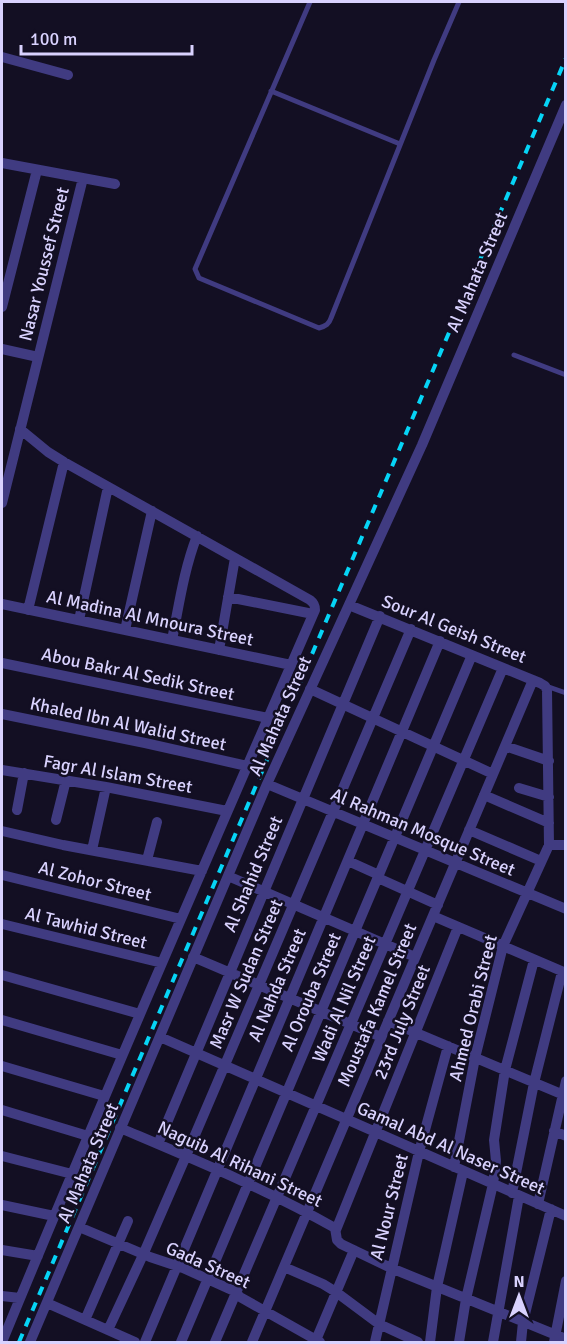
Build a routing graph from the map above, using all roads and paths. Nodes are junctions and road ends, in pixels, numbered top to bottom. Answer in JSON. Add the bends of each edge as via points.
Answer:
{"nodes":[{"id":1,"x":310,"y":2,"type":"edge"},
{"id":2,"x":459,"y":2,"type":"edge"},
{"id":3,"x":2,"y":57,"type":"edge"},
{"id":4,"x":68,"y":75,"type":"dead end"},
{"id":5,"x":272,"y":91,"type":"junction"},
{"id":6,"x":566,"y":105,"type":"edge"},
{"id":7,"x":400,"y":144,"type":"junction"},
{"id":8,"x":2,"y":163,"type":"edge"},
{"id":9,"x":37,"y":170,"type":"junction"},
{"id":10,"x":83,"y":178,"type":"junction"},
{"id":11,"x":116,"y":184,"type":"dead end"},
{"id":12,"x":2,"y":307,"type":"edge"},
{"id":13,"x":2,"y":349,"type":"edge"},
{"id":14,"x":514,"y":355,"type":"dead end"},
{"id":15,"x":38,"y":357,"type":"junction"},
{"id":16,"x":566,"y":375,"type":"edge"},
{"id":17,"x":20,"y":429,"type":"junction"},
{"id":18,"x":64,"y":462,"type":"junction"},
{"id":19,"x":108,"y":487,"type":"junction"},
{"id":20,"x":2,"y":502,"type":"edge"},
{"id":21,"x":152,"y":511,"type":"junction"},
{"id":22,"x":197,"y":536,"type":"junction"},
{"id":23,"x":235,"y":558,"type":"junction"},
{"id":24,"x":228,"y":597,"type":"junction"},
{"id":25,"x":2,"y":604,"type":"edge"},
{"id":26,"x":349,"y":605,"type":"junction"},
{"id":27,"x":28,"y":610,"type":"junction"},
{"id":28,"x":313,"y":614,"type":"junction"},
{"id":29,"x":380,"y":616,"type":"junction"},
{"id":30,"x":79,"y":620,"type":"junction"},
{"id":31,"x":411,"y":629,"type":"junction"},
{"id":32,"x":125,"y":630,"type":"junction"},
{"id":33,"x":172,"y":640,"type":"junction"},
{"id":34,"x":440,"y":641,"type":"junction"},
{"id":35,"x":219,"y":650,"type":"junction"},
{"id":36,"x":472,"y":655,"type":"junction"},
{"id":37,"x":2,"y":663,"type":"edge"},
{"id":38,"x":291,"y":665,"type":"junction"},
{"id":39,"x":503,"y":668,"type":"junction"},
{"id":40,"x":533,"y":680,"type":"junction"},
{"id":41,"x":545,"y":686,"type":"junction"},
{"id":42,"x":310,"y":689,"type":"junction"},
{"id":43,"x":566,"y":693,"type":"edge"},
{"id":44,"x":342,"y":705,"type":"junction"},
{"id":45,"x":2,"y":714,"type":"edge"},
{"id":46,"x":268,"y":718,"type":"junction"},
{"id":47,"x":373,"y":719,"type":"junction"},
{"id":48,"x":402,"y":732,"type":"junction"},
{"id":49,"x":505,"y":746,"type":"junction"},
{"id":50,"x":434,"y":747,"type":"junction"},
{"id":51,"x":463,"y":760,"type":"junction"},
{"id":52,"x":549,"y":761,"type":"junction"},
{"id":53,"x":247,"y":766,"type":"junction"},
{"id":54,"x":2,"y":770,"type":"edge"},
{"id":55,"x":24,"y":773,"type":"junction"},
{"id":56,"x":493,"y":774,"type":"junction"},
{"id":57,"x":66,"y":780,"type":"junction"},
{"id":58,"x":267,"y":784,"type":"junction"},
{"id":59,"x":106,"y":787,"type":"junction"},
{"id":60,"x":519,"y":788,"type":"dead end"},
{"id":61,"x":484,"y":795,"type":"junction"},
{"id":62,"x":549,"y":797,"type":"junction"},
{"id":63,"x":303,"y":799,"type":"junction"},
{"id":64,"x":17,"y":810,"type":"dead end"},
{"id":65,"x":227,"y":811,"type":"junction"},
{"id":66,"x":333,"y":812,"type":"junction"},
{"id":67,"x":56,"y":820,"type":"dead end"},
{"id":68,"x":157,"y":822,"type":"dead end"},
{"id":69,"x":549,"y":823,"type":"junction"},
{"id":70,"x":363,"y":825,"type":"junction"},
{"id":71,"x":469,"y":830,"type":"junction"},
{"id":72,"x":2,"y":831,"type":"edge"},
{"id":73,"x":394,"y":838,"type":"junction"},
{"id":74,"x":549,"y":845,"type":"junction"},
{"id":75,"x":566,"y":846,"type":"edge"},
{"id":76,"x":92,"y":850,"type":"junction"},
{"id":77,"x":425,"y":851,"type":"junction"},
{"id":78,"x":147,"y":860,"type":"junction"},
{"id":79,"x":348,"y":861,"type":"junction"},
{"id":80,"x":541,"y":861,"type":"junction"},
{"id":81,"x":455,"y":864,"type":"junction"},
{"id":82,"x":202,"y":871,"type":"junction"},
{"id":83,"x":2,"y":875,"type":"edge"},
{"id":84,"x":228,"y":876,"type":"junction"},
{"id":85,"x":378,"y":876,"type":"junction"},
{"id":86,"x":263,"y":892,"type":"junction"},
{"id":87,"x":408,"y":892,"type":"junction"},
{"id":88,"x":526,"y":892,"type":"junction"},
{"id":89,"x":293,"y":904,"type":"junction"},
{"id":90,"x":438,"y":905,"type":"junction"},
{"id":91,"x":566,"y":909,"type":"edge"},
{"id":92,"x":433,"y":916,"type":"junction"},
{"id":93,"x":323,"y":917,"type":"junction"},
{"id":94,"x":181,"y":919,"type":"junction"},
{"id":95,"x":2,"y":924,"type":"edge"},
{"id":96,"x":458,"y":927,"type":"junction"},
{"id":97,"x":354,"y":931,"type":"junction"},
{"id":98,"x":384,"y":944,"type":"junction"},
{"id":99,"x":503,"y":946,"type":"junction"},
{"id":100,"x":193,"y":957,"type":"junction"},
{"id":101,"x":416,"y":957,"type":"junction"},
{"id":102,"x":534,"y":960,"type":"junction"},
{"id":103,"x":162,"y":963,"type":"junction"},
{"id":104,"x":230,"y":973,"type":"junction"},
{"id":105,"x":564,"y":973,"type":"edge"},
{"id":106,"x":2,"y":975,"type":"edge"},
{"id":107,"x":259,"y":985,"type":"junction"},
{"id":108,"x":290,"y":998,"type":"junction"},
{"id":109,"x":321,"y":1012,"type":"junction"},
{"id":110,"x":140,"y":1014,"type":"junction"},
{"id":111,"x":2,"y":1020,"type":"edge"},
{"id":112,"x":388,"y":1021,"type":"junction"},
{"id":113,"x":351,"y":1024,"type":"junction"},
{"id":114,"x":416,"y":1032,"type":"junction"},
{"id":115,"x":160,"y":1037,"type":"junction"},
{"id":116,"x":381,"y":1037,"type":"junction"},
{"id":117,"x":448,"y":1046,"type":"junction"},
{"id":118,"x":196,"y":1053,"type":"junction"},
{"id":119,"x":122,"y":1055,"type":"junction"},
{"id":120,"x":475,"y":1058,"type":"junction"},
{"id":121,"x":2,"y":1066,"type":"edge"},
{"id":122,"x":225,"y":1066,"type":"junction"},
{"id":123,"x":505,"y":1070,"type":"junction"},
{"id":124,"x":255,"y":1080,"type":"junction"},
{"id":125,"x":566,"y":1081,"type":"edge"},
{"id":126,"x":534,"y":1083,"type":"junction"},
{"id":127,"x":286,"y":1094,"type":"junction"},
{"id":128,"x":564,"y":1095,"type":"edge"},
{"id":129,"x":104,"y":1096,"type":"junction"},
{"id":130,"x":316,"y":1107,"type":"junction"},
{"id":131,"x":2,"y":1110,"type":"edge"},
{"id":132,"x":346,"y":1120,"type":"junction"},
{"id":133,"x":120,"y":1128,"type":"junction"},
{"id":134,"x":554,"y":1131,"type":"junction"},
{"id":135,"x":375,"y":1133,"type":"junction"},
{"id":136,"x":88,"y":1136,"type":"junction"},
{"id":137,"x":566,"y":1136,"type":"edge"},
{"id":138,"x":158,"y":1144,"type":"junction"},
{"id":139,"x":419,"y":1152,"type":"junction"},
{"id":140,"x":2,"y":1156,"type":"edge"},
{"id":141,"x":186,"y":1156,"type":"junction"},
{"id":142,"x":458,"y":1169,"type":"junction"},
{"id":143,"x":218,"y":1170,"type":"junction"},
{"id":144,"x":72,"y":1174,"type":"junction"},
{"id":145,"x":248,"y":1184,"type":"junction"},
{"id":146,"x":493,"y":1184,"type":"junction"},
{"id":147,"x":515,"y":1194,"type":"junction"},
{"id":148,"x":277,"y":1197,"type":"junction"},
{"id":149,"x":2,"y":1204,"type":"edge"},
{"id":150,"x":538,"y":1204,"type":"junction"},
{"id":151,"x":550,"y":1209,"type":"junction"},
{"id":152,"x":307,"y":1213,"type":"junction"},
{"id":153,"x":565,"y":1215,"type":"edge"},
{"id":154,"x":54,"y":1216,"type":"junction"},
{"id":155,"x":128,"y":1221,"type":"dead end"},
{"id":156,"x":79,"y":1227,"type":"junction"},
{"id":157,"x":336,"y":1230,"type":"junction"},
{"id":158,"x":118,"y":1244,"type":"junction"},
{"id":159,"x":2,"y":1250,"type":"edge"},
{"id":160,"x":354,"y":1250,"type":"junction"},
{"id":161,"x":143,"y":1255,"type":"junction"},
{"id":162,"x":38,"y":1256,"type":"junction"},
{"id":163,"x":177,"y":1266,"type":"junction"},
{"id":164,"x":285,"y":1267,"type":"junction"},
{"id":165,"x":391,"y":1269,"type":"junction"},
{"id":166,"x":208,"y":1279,"type":"junction"},
{"id":167,"x":566,"y":1281,"type":"edge"},
{"id":168,"x":437,"y":1287,"type":"junction"},
{"id":169,"x":336,"y":1292,"type":"junction"},
{"id":170,"x":236,"y":1293,"type":"junction"},
{"id":171,"x":2,"y":1296,"type":"edge"},
{"id":172,"x":20,"y":1298,"type":"junction"},
{"id":173,"x":466,"y":1299,"type":"junction"},
{"id":174,"x":47,"y":1303,"type":"junction"},
{"id":175,"x":265,"y":1311,"type":"junction"},
{"id":176,"x":498,"y":1312,"type":"junction"},
{"id":177,"x":85,"y":1320,"type":"junction"},
{"id":178,"x":523,"y":1322,"type":"junction"},
{"id":179,"x":379,"y":1324,"type":"junction"},
{"id":180,"x":108,"y":1330,"type":"junction"},
{"id":181,"x":558,"y":1339,"type":"edge"},
{"id":182,"x":318,"y":1341,"type":"edge"},
{"id":183,"x":2,"y":1342,"type":"edge"},
{"id":184,"x":30,"y":1342,"type":"edge"},
{"id":185,"x":135,"y":1342,"type":"edge"},
{"id":186,"x":145,"y":1342,"type":"edge"},
{"id":187,"x":181,"y":1342,"type":"edge"},
{"id":188,"x":215,"y":1342,"type":"edge"},
{"id":189,"x":252,"y":1342,"type":"edge"},
{"id":190,"x":375,"y":1342,"type":"edge"},
{"id":191,"x":418,"y":1342,"type":"edge"},
{"id":192,"x":430,"y":1342,"type":"edge"},
{"id":193,"x":459,"y":1342,"type":"edge"},
{"id":194,"x":494,"y":1342,"type":"edge"},
{"id":195,"x":521,"y":1342,"type":"edge"}],
"edges":[{"from":1,"to":5,"type":"lane"},
{"from":2,"to":7,"type":"lane"},
{"from":3,"to":4,"type":"street"},
{"from":5,"to":7,"type":"lane"},
{"from":5,"to":7,"type":"lane","via":[[195,270],[199,278],[325,327]]},
{"from":6,"to":26,"type":"street","name":"Al Mahata Street","via":[[422,446]]},
{"from":8,"to":9,"type":"street"},
{"from":9,"to":10,"type":"street"},
{"from":9,"to":12,"type":"street"},
{"from":10,"to":11,"type":"street"},
{"from":10,"to":15,"type":"street","name":"Nasar Youssef Street"},
{"from":13,"to":15,"type":"street"},
{"from":14,"to":16,"type":"lane"},
{"from":15,"to":17,"type":"street","name":"Nasar Youssef Street"},
{"from":17,"to":18,"type":"street"},
{"from":17,"to":20,"type":"street","name":"Nasar Youssef Street"},
{"from":18,"to":19,"type":"street"},
{"from":18,"to":27,"type":"street"},
{"from":19,"to":21,"type":"street"},
{"from":19,"to":30,"type":"street"},
{"from":21,"to":22,"type":"street"},
{"from":21,"to":32,"type":"street"},
{"from":22,"to":23,"type":"street"},
{"from":22,"to":33,"type":"street","via":[[184,575]]},
{"from":23,"to":24,"type":"street"},
{"from":23,"to":28,"type":"street","via":[[313,602]]},
{"from":24,"to":28,"type":"street"},
{"from":24,"to":35,"type":"street"},
{"from":25,"to":27,"type":"street","name":"Al Madina Al Mnoura Street"},
{"from":26,"to":29,"type":"street","name":"Sour Al Geish Street"},
{"from":26,"to":42,"type":"street","name":"Al Mahata Street"},
{"from":27,"to":30,"type":"street","name":"Al Madina Al Mnoura Street"},
{"from":28,"to":38,"type":"street","name":"Al Mahata Street"},
{"from":29,"to":31,"type":"street","name":"Sour Al Geish Street"},
{"from":29,"to":44,"type":"street","name":"Al Shahid Street"},
{"from":30,"to":32,"type":"street","name":"Al Madina Al Mnoura Street"},
{"from":31,"to":34,"type":"street","name":"Sour Al Geish Street"},
{"from":31,"to":47,"type":"street","name":"Masr W Sudan Street"},
{"from":32,"to":33,"type":"street","name":"Al Madina Al Mnoura Street"},
{"from":33,"to":35,"type":"street","name":"Al Madina Al Mnoura Street"},
{"from":34,"to":36,"type":"street","name":"Sour Al Geish Street"},
{"from":34,"to":48,"type":"street","name":"Al Nahda Street"},
{"from":35,"to":38,"type":"street","name":"Al Madina Al Mnoura Street"},
{"from":36,"to":39,"type":"street","name":"Sour Al Geish Street"},
{"from":36,"to":50,"type":"street","name":"Al Orouba Street"},
{"from":37,"to":46,"type":"street","name":"Abou Bakr Al Sedik Street"},
{"from":38,"to":46,"type":"street","name":"Al Mahata Street"},
{"from":39,"to":40,"type":"street","name":"Sour Al Geish Street"},
{"from":39,"to":51,"type":"street","name":"Wadi Al Nil Street"},
{"from":40,"to":41,"type":"street","name":"Sour Al Geish Street"},
{"from":40,"to":49,"type":"street","name":"Moustafa Kamel Street"},
{"from":41,"to":43,"type":"lane"},
{"from":41,"to":52,"type":"street","name":"Ahmed Orabi Street"},
{"from":42,"to":44,"type":"street"},
{"from":42,"to":58,"type":"street","name":"Al Mahata Street"},
{"from":44,"to":47,"type":"street"},
{"from":44,"to":63,"type":"street","name":"Al Shahid Street"},
{"from":45,"to":53,"type":"street","name":"Khaled Ibn Al Walid Street"},
{"from":46,"to":53,"type":"street","name":"Al Mahata Street"},
{"from":47,"to":48,"type":"street"},
{"from":47,"to":66,"type":"street","name":"Masr W Sudan Street"},
{"from":48,"to":50,"type":"street"},
{"from":48,"to":70,"type":"street","name":"Al Nahda Street"},
{"from":49,"to":52,"type":"street"},
{"from":49,"to":56,"type":"street","name":"Moustafa Kamel Street"},
{"from":50,"to":51,"type":"street"},
{"from":50,"to":73,"type":"street","name":"Al Orouba Street"},
{"from":51,"to":56,"type":"street"},
{"from":51,"to":77,"type":"street","name":"Wadi Al Nil Street"},
{"from":52,"to":62,"type":"street","name":"Ahmed Orabi Street"},
{"from":53,"to":65,"type":"street","name":"Al Mahata Street"},
{"from":54,"to":55,"type":"street","name":"Fagr Al Islam Street"},
{"from":55,"to":57,"type":"street","name":"Fagr Al Islam Street"},
{"from":55,"to":64,"type":"street"},
{"from":56,"to":61,"type":"street","name":"Moustafa Kamel Street"},
{"from":57,"to":59,"type":"street","name":"Fagr Al Islam Street"},
{"from":57,"to":67,"type":"street"},
{"from":58,"to":63,"type":"street","name":"Al Rahman Mosque Street"},
{"from":58,"to":84,"type":"street","name":"Al Mahata Street"},
{"from":59,"to":65,"type":"street","name":"Fagr Al Islam Street"},
{"from":59,"to":76,"type":"street"},
{"from":60,"to":62,"type":"street"},
{"from":61,"to":69,"type":"street"},
{"from":61,"to":71,"type":"street","name":"Moustafa Kamel Street"},
{"from":62,"to":69,"type":"street","name":"Ahmed Orabi Street"},
{"from":63,"to":66,"type":"street","name":"Al Rahman Mosque Street"},
{"from":63,"to":86,"type":"street","name":"Al Shahid Street"},
{"from":65,"to":82,"type":"street","name":"Al Mahata Street"},
{"from":66,"to":70,"type":"street","name":"Al Rahman Mosque Street"},
{"from":66,"to":89,"type":"street","name":"Masr W Sudan Street"},
{"from":68,"to":78,"type":"street"},
{"from":69,"to":74,"type":"street","name":"Ahmed Orabi Street"},
{"from":70,"to":73,"type":"street","name":"Al Rahman Mosque Street"},
{"from":70,"to":79,"type":"street","name":"Al Nahda Street"},
{"from":71,"to":80,"type":"street"},
{"from":71,"to":81,"type":"street","name":"Moustafa Kamel Street"},
{"from":72,"to":76,"type":"street"},
{"from":73,"to":77,"type":"street","name":"Al Rahman Mosque Street"},
{"from":73,"to":85,"type":"street","name":"Al Orouba Street"},
{"from":74,"to":75,"type":"street"},
{"from":74,"to":80,"type":"street","name":"Ahmed Orabi Street"},
{"from":76,"to":78,"type":"street"},
{"from":77,"to":81,"type":"street","name":"Al Rahman Mosque Street"},
{"from":77,"to":87,"type":"street","name":"Wadi Al Nil Street"},
{"from":78,"to":82,"type":"street"},
{"from":79,"to":85,"type":"street"},
{"from":79,"to":93,"type":"street","name":"Al Nahda Street"},
{"from":80,"to":88,"type":"street","name":"Ahmed Orabi Street"},
{"from":81,"to":88,"type":"street","name":"Al Rahman Mosque Street"},
{"from":81,"to":90,"type":"street","name":"Moustafa Kamel Street"},
{"from":82,"to":94,"type":"street","name":"Al Mahata Street"},
{"from":83,"to":94,"type":"street","name":"Al Zohor Street"},
{"from":84,"to":86,"type":"street"},
{"from":84,"to":100,"type":"street","name":"Al Mahata Street"},
{"from":85,"to":87,"type":"street"},
{"from":85,"to":97,"type":"street","name":"Al Orouba Street"},
{"from":86,"to":89,"type":"street"},
{"from":86,"to":104,"type":"street","name":"Al Shahid Street"},
{"from":87,"to":90,"type":"street"},
{"from":87,"to":98,"type":"street","name":"Wadi Al Nil Street"},
{"from":88,"to":91,"type":"street","name":"Al Rahman Mosque Street"},
{"from":88,"to":99,"type":"street","name":"Ahmed Orabi Street"},
{"from":89,"to":93,"type":"street"},
{"from":89,"to":107,"type":"street","name":"Masr W Sudan Street"},
{"from":90,"to":92,"type":"street","name":"Moustafa Kamel Street"},
{"from":92,"to":96,"type":"street"},
{"from":92,"to":101,"type":"street","name":"Moustafa Kamel Street"},
{"from":93,"to":97,"type":"street"},
{"from":93,"to":108,"type":"street","name":"Al Nahda Street"},
{"from":94,"to":103,"type":"street","name":"Al Mahata Street"},
{"from":95,"to":103,"type":"street","name":"Al Tawhid Street"},
{"from":96,"to":99,"type":"street"},
{"from":96,"to":114,"type":"street","name":"23rd July Street"},
{"from":97,"to":98,"type":"street"},
{"from":97,"to":109,"type":"street","name":"Al Orouba Street"},
{"from":98,"to":101,"type":"street"},
{"from":98,"to":113,"type":"street","name":"Wadi Al Nil Street"},
{"from":99,"to":102,"type":"street"},
{"from":99,"to":120,"type":"street","name":"Ahmed Orabi Street"},
{"from":100,"to":104,"type":"street"},
{"from":100,"to":115,"type":"street","name":"Al Mahata Street"},
{"from":101,"to":112,"type":"street","name":"Moustafa Kamel Street"},
{"from":102,"to":105,"type":"street"},
{"from":102,"to":123,"type":"street"},
{"from":103,"to":110,"type":"street","name":"Al Mahata Street"},
{"from":104,"to":107,"type":"street"},
{"from":104,"to":118,"type":"street","name":"Al Shahid Street"},
{"from":105,"to":126,"type":"street"},
{"from":106,"to":110,"type":"street"},
{"from":107,"to":108,"type":"street"},
{"from":107,"to":122,"type":"street","name":"Masr W Sudan Street"},
{"from":108,"to":109,"type":"street"},
{"from":108,"to":124,"type":"street","name":"Al Nahda Street"},
{"from":109,"to":113,"type":"street"},
{"from":109,"to":127,"type":"street","name":"Al Orouba Street"},
{"from":110,"to":119,"type":"street","name":"Al Mahata Street"},
{"from":111,"to":119,"type":"street"},
{"from":112,"to":114,"type":"street"},
{"from":112,"to":116,"type":"street","name":"Moustafa Kamel Street"},
{"from":113,"to":116,"type":"street"},
{"from":113,"to":130,"type":"street","name":"Wadi Al Nil Street"},
{"from":114,"to":117,"type":"street"},
{"from":114,"to":135,"type":"street","name":"23rd July Street"},
{"from":115,"to":118,"type":"street","name":"Gamal Abd Al Naser Street"},
{"from":115,"to":133,"type":"street","name":"Al Mahata Street"},
{"from":116,"to":132,"type":"street","name":"Moustafa Kamel Street"},
{"from":117,"to":120,"type":"street"},
{"from":117,"to":139,"type":"street","name":"Al Nour Street"},
{"from":118,"to":122,"type":"street","name":"Gamal Abd Al Naser Street"},
{"from":118,"to":138,"type":"street","name":"Al Shahid Street"},
{"from":119,"to":129,"type":"street","name":"Al Mahata Street"},
{"from":120,"to":123,"type":"street"},
{"from":120,"to":142,"type":"street","name":"Ahmed Orabi Street"},
{"from":121,"to":129,"type":"street"},
{"from":122,"to":124,"type":"street","name":"Gamal Abd Al Naser Street"},
{"from":122,"to":141,"type":"street","name":"Masr W Sudan Street"},
{"from":123,"to":126,"type":"street"},
{"from":123,"to":146,"type":"street","via":[[494,1140]]},
{"from":124,"to":127,"type":"street","name":"Gamal Abd Al Naser Street"},
{"from":124,"to":143,"type":"street","name":"Al Nahda Street"},
{"from":125,"to":128,"type":"street"},
{"from":126,"to":128,"type":"street"},
{"from":126,"to":147,"type":"street"},
{"from":127,"to":130,"type":"street","name":"Gamal Abd Al Naser Street"},
{"from":127,"to":145,"type":"street","name":"Al Orouba Street"},
{"from":128,"to":134,"type":"street"},
{"from":129,"to":136,"type":"street","name":"Al Mahata Street"},
{"from":130,"to":132,"type":"street","name":"Gamal Abd Al Naser Street"},
{"from":130,"to":148,"type":"street","name":"Wadi Al Nil Street"},
{"from":131,"to":136,"type":"street"},
{"from":132,"to":135,"type":"street","name":"Gamal Abd Al Naser Street"},
{"from":132,"to":152,"type":"street","name":"Moustafa Kamel Street"},
{"from":133,"to":138,"type":"street","name":"Naguib Al Rihani Street"},
{"from":133,"to":156,"type":"street","name":"Al Mahata Street"},
{"from":134,"to":137,"type":"street"},
{"from":134,"to":150,"type":"street"},
{"from":135,"to":139,"type":"street","name":"Gamal Abd Al Naser Street"},
{"from":135,"to":157,"type":"street","name":"23rd July Street"},
{"from":136,"to":144,"type":"street","name":"Al Mahata Street"},
{"from":138,"to":141,"type":"street","name":"Naguib Al Rihani Street"},
{"from":139,"to":142,"type":"street","name":"Gamal Abd Al Naser Street"},
{"from":139,"to":165,"type":"street","name":"Al Nour Street"},
{"from":140,"to":144,"type":"street"},
{"from":141,"to":143,"type":"street","name":"Naguib Al Rihani Street"},
{"from":141,"to":161,"type":"street","name":"Masr W Sudan Street"},
{"from":142,"to":146,"type":"street","name":"Gamal Abd Al Naser Street"},
{"from":142,"to":168,"type":"street","name":"Ahmed Orabi Street"},
{"from":143,"to":145,"type":"street","name":"Naguib Al Rihani Street"},
{"from":143,"to":163,"type":"street","name":"Al Nahda Street"},
{"from":144,"to":154,"type":"street","name":"Al Mahata Street"},
{"from":145,"to":148,"type":"street","name":"Naguib Al Rihani Street"},
{"from":145,"to":166,"type":"street","name":"Al Orouba Street"},
{"from":146,"to":147,"type":"street","name":"Gamal Abd Al Naser Street"},
{"from":146,"to":173,"type":"street"},
{"from":147,"to":150,"type":"street","name":"Gamal Abd Al Naser Street"},
{"from":147,"to":176,"type":"street"},
{"from":148,"to":152,"type":"street","name":"Naguib Al Rihani Street"},
{"from":148,"to":170,"type":"street","name":"Wadi Al Nil Street"},
{"from":149,"to":154,"type":"street"},
{"from":150,"to":151,"type":"street","name":"Gamal Abd Al Naser Street"},
{"from":151,"to":153,"type":"street","name":"Gamal Abd Al Naser Street"},
{"from":151,"to":178,"type":"street"},
{"from":152,"to":157,"type":"street","name":"Naguib Al Rihani Street"},
{"from":152,"to":164,"type":"street","name":"Moustafa Kamel Street"},
{"from":154,"to":162,"type":"street","name":"Al Mahata Street"},
{"from":155,"to":158,"type":"street"},
{"from":156,"to":158,"type":"street","name":"Gada Street"},
{"from":156,"to":174,"type":"street","name":"Al Mahata Street"},
{"from":157,"to":160,"type":"street","name":"Naguib Al Rihani Street","via":[[339,1242]]},
{"from":158,"to":161,"type":"street","name":"Gada Street"},
{"from":158,"to":177,"type":"street"},
{"from":159,"to":162,"type":"street"},
{"from":160,"to":165,"type":"street","name":"Naguib Al Rihani Street"},
{"from":160,"to":169,"type":"street"},
{"from":161,"to":163,"type":"street","name":"Gada Street"},
{"from":161,"to":180,"type":"street","name":"Masr W Sudan Street"},
{"from":162,"to":172,"type":"street","name":"Al Mahata Street"},
{"from":163,"to":166,"type":"street","name":"Gada Street"},
{"from":163,"to":186,"type":"street","name":"Al Nahda Street"},
{"from":164,"to":169,"type":"street"},
{"from":164,"to":175,"type":"street","name":"Moustafa Kamel Street"},
{"from":165,"to":168,"type":"street","name":"Naguib Al Rihani Street"},
{"from":165,"to":179,"type":"street","name":"Al Nour Street"},
{"from":166,"to":170,"type":"street","name":"Gada Street"},
{"from":166,"to":187,"type":"street","name":"Al Orouba Street"},
{"from":167,"to":181,"type":"street"},
{"from":168,"to":173,"type":"street","name":"Naguib Al Rihani Street"},
{"from":168,"to":192,"type":"street","name":"Ahmed Orabi Street"},
{"from":169,"to":179,"type":"street"},
{"from":169,"to":182,"type":"street"},
{"from":170,"to":175,"type":"street","name":"Gada Street"},
{"from":170,"to":188,"type":"street","name":"Wadi Al Nil Street"},
{"from":171,"to":172,"type":"street"},
{"from":172,"to":183,"type":"street","name":"Al Mahata Street"},
{"from":173,"to":176,"type":"street","name":"Naguib Al Rihani Street"},
{"from":173,"to":193,"type":"street"},
{"from":174,"to":177,"type":"street"},
{"from":174,"to":184,"type":"street","name":"Al Mahata Street"},
{"from":175,"to":182,"type":"street","name":"Gada Street"},
{"from":175,"to":189,"type":"street","name":"Moustafa Kamel Street"},
{"from":176,"to":178,"type":"street","name":"Naguib Al Rihani Street"},
{"from":176,"to":194,"type":"street"},
{"from":177,"to":180,"type":"street"},
{"from":178,"to":181,"type":"street","name":"Naguib Al Rihani Street"},
{"from":178,"to":195,"type":"street"},
{"from":179,"to":190,"type":"street","name":"Al Nour Street"},
{"from":179,"to":191,"type":"street"},
{"from":180,"to":185,"type":"street"}]}
